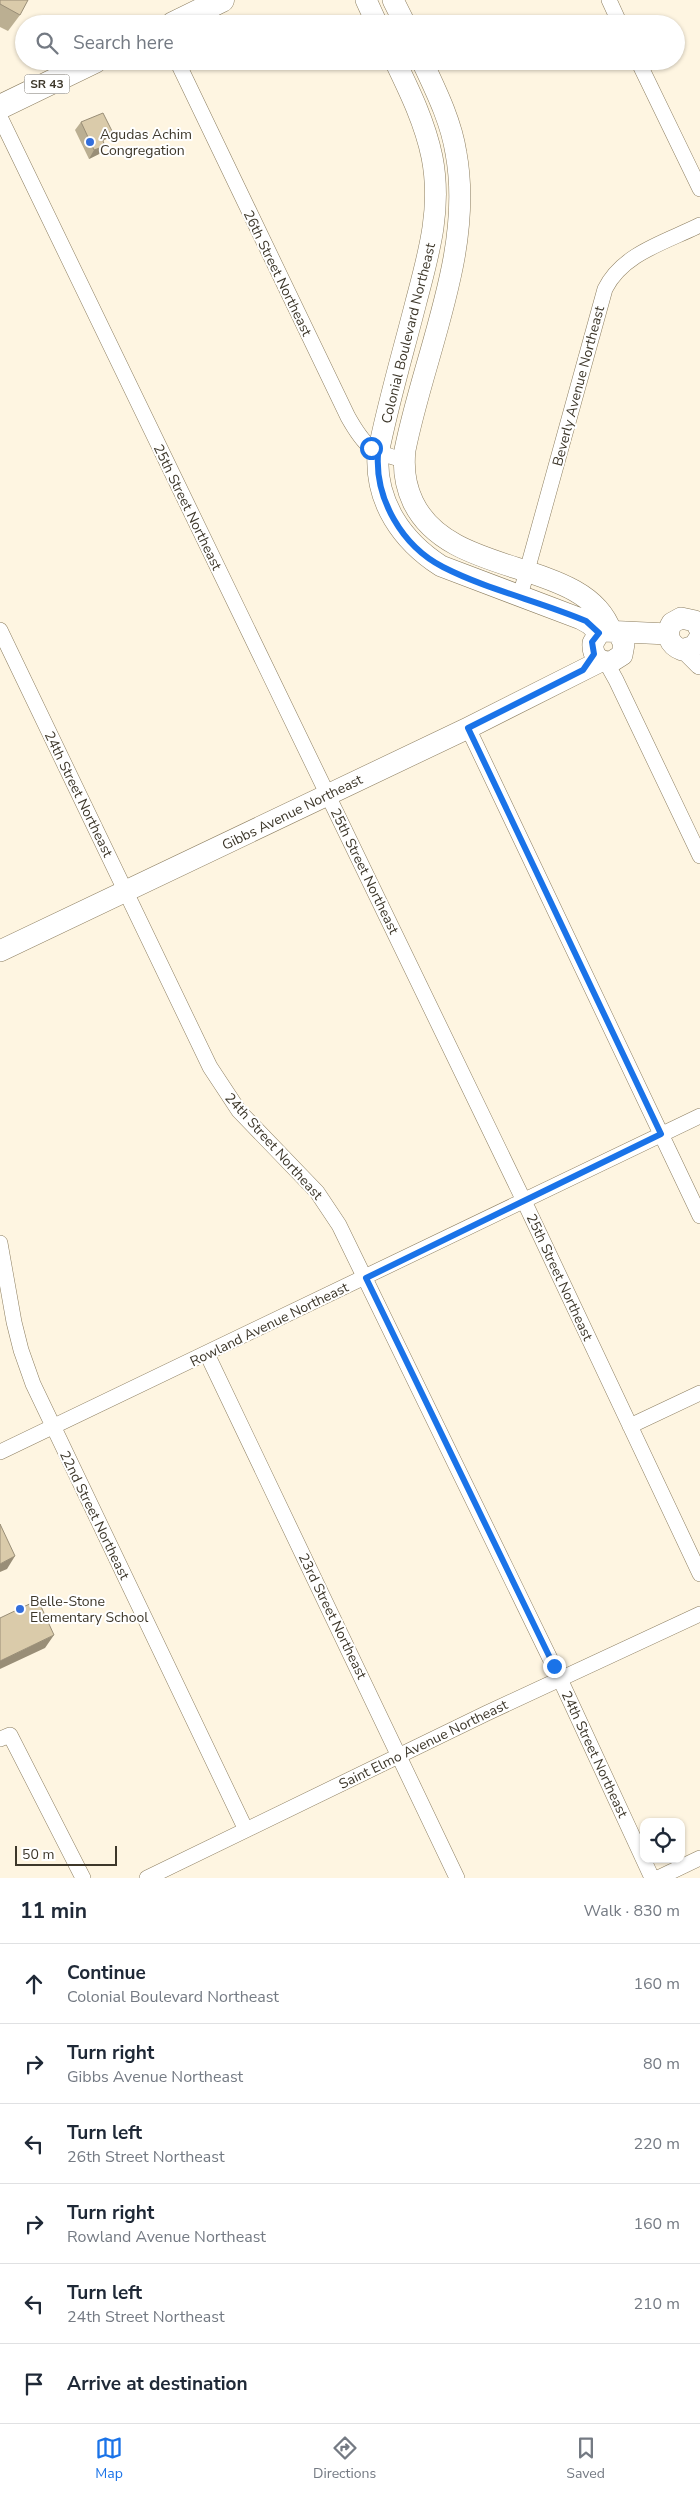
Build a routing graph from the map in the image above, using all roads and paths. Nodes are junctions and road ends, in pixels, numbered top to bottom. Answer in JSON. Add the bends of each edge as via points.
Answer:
{"nodes":[{"id":1,"x":222,"y":0,"type":"edge"},
{"id":2,"x":366,"y":0,"type":"edge"},
{"id":3,"x":393,"y":0,"type":"edge"},
{"id":4,"x":609,"y":0,"type":"edge"},
{"id":5,"x":191,"y":15,"type":"edge"},
{"id":6,"x":373,"y":15,"type":"edge"},
{"id":7,"x":400,"y":15,"type":"edge"},
{"id":8,"x":616,"y":15,"type":"edge"},
{"id":9,"x":76,"y":70,"type":"edge"},
{"id":10,"x":181,"y":70,"type":"edge"},
{"id":11,"x":399,"y":70,"type":"edge"},
{"id":12,"x":426,"y":70,"type":"edge"},
{"id":13,"x":642,"y":70,"type":"edge"},
{"id":14,"x":0,"y":107,"type":"edge"},
{"id":15,"x":0,"y":117,"type":"edge"},
{"id":16,"x":700,"y":189,"type":"edge"},
{"id":17,"x":700,"y":225,"type":"edge"},
{"id":18,"x":431,"y":246,"type":"junction"},
{"id":19,"x":455,"y":252,"type":"junction"},
{"id":20,"x":378,"y":454,"type":"junction"},
{"id":21,"x":404,"y":460,"type":"junction"},
{"id":22,"x":527,"y":572,"type":"junction"},
{"id":23,"x":520,"y":596,"type":"junction"},
{"id":24,"x":698,"y":623,"type":"edge"},
{"id":25,"x":0,"y":630,"type":"edge"},
{"id":26,"x":689,"y":644,"type":"edge"},
{"id":27,"x":606,"y":652,"type":"junction"},
{"id":28,"x":468,"y":728,"type":"junction"},
{"id":29,"x":328,"y":795,"type":"junction"},
{"id":30,"x":700,"y":856,"type":"edge"},
{"id":31,"x":126,"y":891,"type":"junction"},
{"id":32,"x":0,"y":950,"type":"edge"},
{"id":33,"x":700,"y":1116,"type":"edge"},
{"id":34,"x":661,"y":1134,"type":"junction"},
{"id":35,"x":524,"y":1201,"type":"junction"},
{"id":36,"x":700,"y":1216,"type":"edge"},
{"id":37,"x":0,"y":1243,"type":"edge"},
{"id":38,"x":366,"y":1278,"type":"junction"},
{"id":39,"x":206,"y":1354,"type":"junction"},
{"id":40,"x":700,"y":1393,"type":"edge"},
{"id":41,"x":630,"y":1426,"type":"junction"},
{"id":42,"x":53,"y":1427,"type":"junction"},
{"id":43,"x":0,"y":1452,"type":"edge"},
{"id":44,"x":700,"y":1574,"type":"edge"},
{"id":45,"x":700,"y":1614,"type":"edge"},
{"id":46,"x":560,"y":1679,"type":"junction"},
{"id":47,"x":5,"y":1737,"type":"edge"},
{"id":48,"x":400,"y":1756,"type":"junction"},
{"id":49,"x":246,"y":1830,"type":"junction"},
{"id":50,"x":700,"y":1858,"type":"edge"},
{"id":51,"x":156,"y":1876,"type":"edge"},
{"id":52,"x":83,"y":1878,"type":"edge"},
{"id":53,"x":457,"y":1878,"type":"edge"},
{"id":54,"x":652,"y":1878,"type":"edge"},
{"id":55,"x":658,"y":1878,"type":"edge"}],
"edges":[{"from":1,"to":5,"type":"main road"},
{"from":2,"to":6,"type":"street"},
{"from":3,"to":7,"type":"street"},
{"from":4,"to":8,"type":"street"},
{"from":9,"to":14,"type":"main road","number":"SR 43"},
{"from":10,"to":20,"type":"street","name":"26th Street Northeast","via":[[348,417],[365,442]]},
{"from":11,"to":18,"type":"street","name":"Colonial Boulevard Northeast","via":[[420,115],[432,158],[436,204]]},
{"from":12,"to":19,"type":"street","name":"Colonial Boulevard Northeast","via":[[446,115],[456,153],[460,208]]},
{"from":13,"to":16,"type":"street"},
{"from":15,"to":29,"type":"street","name":"25th Street Northeast"},
{"from":17,"to":22,"type":"street","name":"Beverly Avenue Northeast","via":[[629,260],[615,272],[605,289]]},
{"from":18,"to":19,"type":"street"},
{"from":18,"to":20,"type":"street","name":"Colonial Boulevard Northeast"},
{"from":19,"to":21,"type":"street","name":"Colonial Boulevard Northeast"},
{"from":20,"to":21,"type":"street"},
{"from":20,"to":23,"type":"street","name":"Colonial Boulevard Northeast","via":[[378,475],[383,495],[396,522],[413,545],[441,566]]},
{"from":21,"to":22,"type":"street","name":"Colonial Boulevard Northeast","via":[[410,496],[422,517],[436,532],[462,548]]},
{"from":22,"to":23,"type":"street","name":"Beverly Avenue Northeast"},
{"from":22,"to":27,"type":"street","name":"Colonial Boulevard Northeast","via":[[589,598],[606,618]]},
{"from":23,"to":27,"type":"street","name":"Colonial Boulevard Northeast","via":[[586,621]]},
{"from":24,"to":26,"type":"street","via":[[681,618],[672,622]]},
{"from":25,"to":31,"type":"street","name":"24th Street Northeast"},
{"from":26,"to":27,"type":"street","name":"Gibbs Avenue Northeast"},
{"from":27,"to":28,"type":"street","name":"Gibbs Avenue Northeast"},
{"from":27,"to":30,"type":"street"},
{"from":28,"to":29,"type":"street","name":"Gibbs Avenue Northeast"},
{"from":28,"to":34,"type":"street"},
{"from":29,"to":31,"type":"street","name":"Gibbs Avenue Northeast"},
{"from":29,"to":35,"type":"street","name":"25th Street Northeast"},
{"from":31,"to":32,"type":"street","name":"Gibbs Avenue Northeast"},
{"from":31,"to":38,"type":"street","name":"24th Street Northeast","via":[[225,1093],[260,1135],[317,1192],[339,1225]]},
{"from":33,"to":34,"type":"street","name":"Rowland Avenue Northeast"},
{"from":34,"to":35,"type":"street","name":"Rowland Avenue Northeast"},
{"from":34,"to":36,"type":"street"},
{"from":35,"to":38,"type":"street","name":"Rowland Avenue Northeast"},
{"from":35,"to":41,"type":"street","name":"25th Street Northeast"},
{"from":37,"to":42,"type":"street","name":"22nd Street Northeast","via":[[21,1350]]},
{"from":38,"to":39,"type":"street","name":"Rowland Avenue Northeast"},
{"from":38,"to":46,"type":"street","name":"24th Street Northeast"},
{"from":39,"to":42,"type":"street","name":"Rowland Avenue Northeast"},
{"from":39,"to":48,"type":"street","name":"23rd Street Northeast"},
{"from":40,"to":41,"type":"street"},
{"from":41,"to":44,"type":"street","name":"25th Street Northeast"},
{"from":42,"to":43,"type":"street","name":"Rowland Avenue Northeast"},
{"from":42,"to":49,"type":"street","name":"22nd Street Northeast"},
{"from":45,"to":46,"type":"street","name":"Saint Elmo Avenue Northeast"},
{"from":46,"to":48,"type":"street","name":"Saint Elmo Avenue Northeast"},
{"from":46,"to":54,"type":"street","name":"24th Street Northeast"},
{"from":47,"to":52,"type":"street"},
{"from":48,"to":49,"type":"street","name":"Saint Elmo Avenue Northeast"},
{"from":48,"to":53,"type":"street","name":"23rd Street Northeast"},
{"from":49,"to":51,"type":"street","name":"Saint Elmo Avenue Northeast"},
{"from":50,"to":55,"type":"street"}]}
